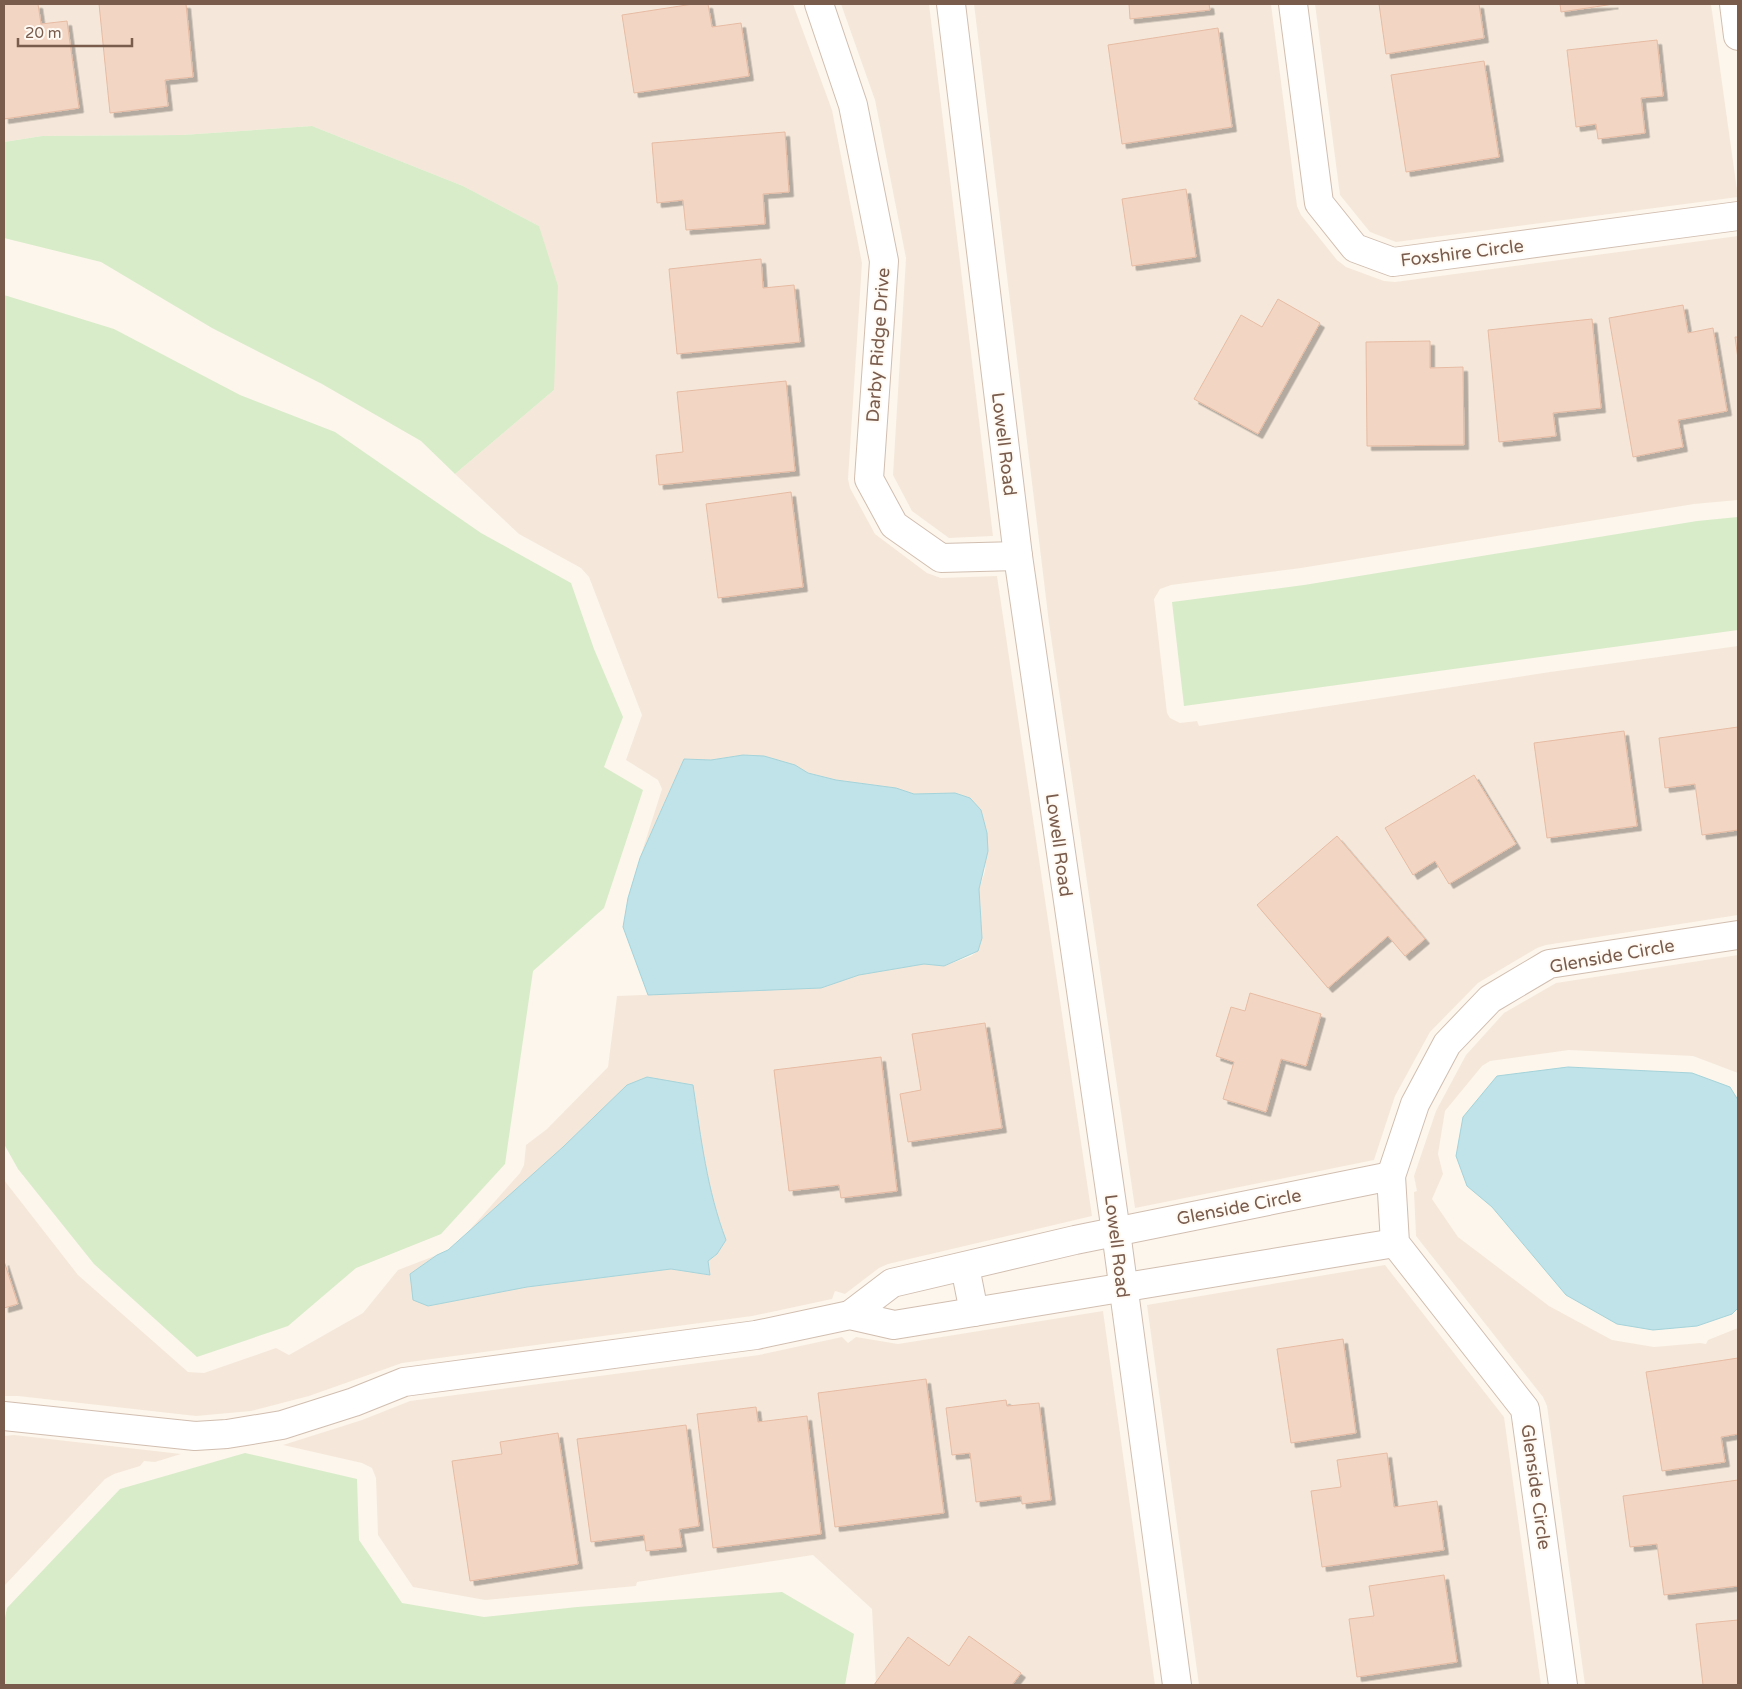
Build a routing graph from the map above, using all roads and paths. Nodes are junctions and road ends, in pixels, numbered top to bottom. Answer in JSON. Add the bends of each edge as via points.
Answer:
{"nodes":[{"id":1,"x":819,"y":4,"type":"edge"},
{"id":2,"x":951,"y":4,"type":"edge"},
{"id":3,"x":1293,"y":4,"type":"edge"},
{"id":4,"x":1734,"y":4,"type":"edge"},
{"id":5,"x":1738,"y":36,"type":"edge"},
{"id":6,"x":1738,"y":216,"type":"edge"},
{"id":7,"x":1018,"y":556,"type":"junction"},
{"id":8,"x":1738,"y":935,"type":"edge"},
{"id":9,"x":1391,"y":1176,"type":"junction"},
{"id":10,"x":1116,"y":1232,"type":"junction"},
{"id":11,"x":1395,"y":1243,"type":"junction"},
{"id":12,"x":965,"y":1267,"type":"junction"},
{"id":13,"x":1123,"y":1289,"type":"junction"},
{"id":14,"x":974,"y":1312,"type":"junction"},
{"id":15,"x":850,"y":1315,"type":"junction"},
{"id":16,"x":4,"y":1416,"type":"edge"},
{"id":17,"x":1177,"y":1685,"type":"edge"},
{"id":18,"x":1563,"y":1685,"type":"edge"}],
"edges":[{"from":1,"to":7,"type":"street","name":"Darby Ridge Drive","via":[[853,105],[884,261],[870,479],[894,525],[941,558]]},
{"from":2,"to":7,"type":"street","name":"Lowell Road"},
{"from":3,"to":6,"type":"street","name":"Foxshire Circle","via":[[1319,203],[1355,248],[1393,262]]},
{"from":4,"to":5,"type":"street"},
{"from":7,"to":10,"type":"street","name":"Lowell Road"},
{"from":8,"to":9,"type":"street","name":"Glenside Circle","via":[[1549,964],[1490,999],[1447,1044],[1415,1104]]},
{"from":9,"to":10,"type":"street","name":"Glenside Circle"},
{"from":9,"to":11,"type":"street","name":"Glenside Circle"},
{"from":10,"to":12,"type":"street","name":"Glenside Circle"},
{"from":10,"to":13,"type":"street","name":"Lowell Road"},
{"from":11,"to":13,"type":"street"},
{"from":11,"to":18,"type":"street","name":"Glenside Circle","via":[[1525,1409]]},
{"from":12,"to":14,"type":"street"},
{"from":12,"to":15,"type":"street","name":"Glenside Circle","via":[[892,1283]]},
{"from":13,"to":14,"type":"street"},
{"from":13,"to":17,"type":"street","name":"Lowell Road"},
{"from":14,"to":15,"type":"street","via":[[894,1325]]},
{"from":15,"to":16,"type":"street","via":[[756,1335],[404,1382],[282,1425],[236,1433],[194,1436]]}]}
